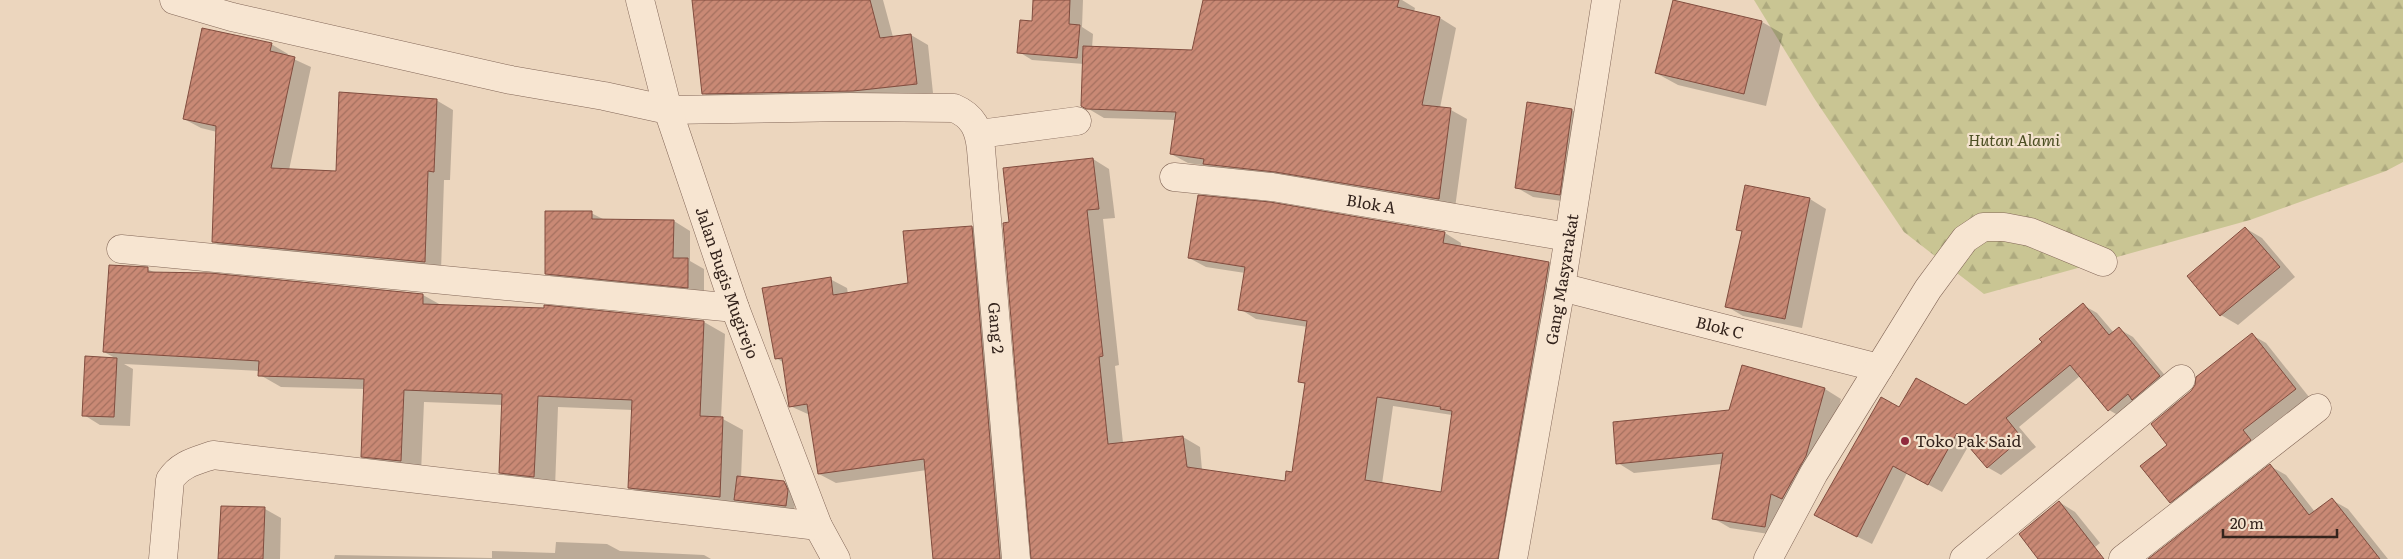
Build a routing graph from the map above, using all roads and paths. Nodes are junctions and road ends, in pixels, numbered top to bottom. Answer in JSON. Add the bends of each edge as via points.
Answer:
{"nodes":[{"id":1,"x":174,"y":0,"type":"edge"},
{"id":2,"x":640,"y":0,"type":"edge"},
{"id":3,"x":1606,"y":0,"type":"edge"},
{"id":4,"x":668,"y":110,"type":"junction"},
{"id":5,"x":1077,"y":121,"type":"dead end"},
{"id":6,"x":979,"y":134,"type":"junction"},
{"id":7,"x":1174,"y":177,"type":"dead end"},
{"id":8,"x":1568,"y":237,"type":"junction"},
{"id":9,"x":121,"y":249,"type":"dead end"},
{"id":10,"x":2103,"y":262,"type":"dead end"},
{"id":11,"x":1561,"y":287,"type":"junction"},
{"id":12,"x":735,"y":308,"type":"junction"},
{"id":13,"x":1879,"y":368,"type":"junction"},
{"id":14,"x":2181,"y":380,"type":"dead end"},
{"id":15,"x":2317,"y":408,"type":"dead end"},
{"id":16,"x":818,"y":526,"type":"junction"},
{"id":17,"x":163,"y":559,"type":"edge"},
{"id":18,"x":836,"y":559,"type":"edge"},
{"id":19,"x":1016,"y":559,"type":"edge"},
{"id":20,"x":1513,"y":559,"type":"edge"},
{"id":21,"x":1768,"y":559,"type":"edge"},
{"id":22,"x":1964,"y":559,"type":"edge"},
{"id":23,"x":2123,"y":559,"type":"edge"}],
"edges":[{"from":1,"to":4,"type":"street","via":[[232,17],[492,76]]},
{"from":2,"to":4,"type":"street","name":"Jalan Bugis Mugirejo"},
{"from":3,"to":8,"type":"street","name":"Gang Masyarakat"},
{"from":4,"to":6,"type":"street","name":"Gang 2","via":[[954,108],[972,118]]},
{"from":4,"to":12,"type":"street","name":"Jalan Bugis Mugirejo"},
{"from":5,"to":6,"type":"street"},
{"from":6,"to":19,"type":"street","name":"Gang 2","via":[[994,275]]},
{"from":7,"to":8,"type":"street","name":"Blok A","via":[[1272,187]]},
{"from":8,"to":11,"type":"street","name":"Gang Masyarakat"},
{"from":9,"to":12,"type":"street"},
{"from":10,"to":13,"type":"street","via":[[2030,232],[1983,227],[1965,239],[1951,256]]},
{"from":11,"to":13,"type":"street","name":"Blok C"},
{"from":11,"to":20,"type":"street","name":"Gang Masyarakat"},
{"from":12,"to":16,"type":"street","name":"Jalan Bugis Mugirejo"},
{"from":13,"to":21,"type":"street","via":[[1814,473]]},
{"from":14,"to":22,"type":"street"},
{"from":15,"to":23,"type":"street"},
{"from":16,"to":17,"type":"street","via":[[213,455],[187,464],[175,471],[170,480]]},
{"from":16,"to":18,"type":"street","name":"Jalan Bugis Mugirejo"}]}
